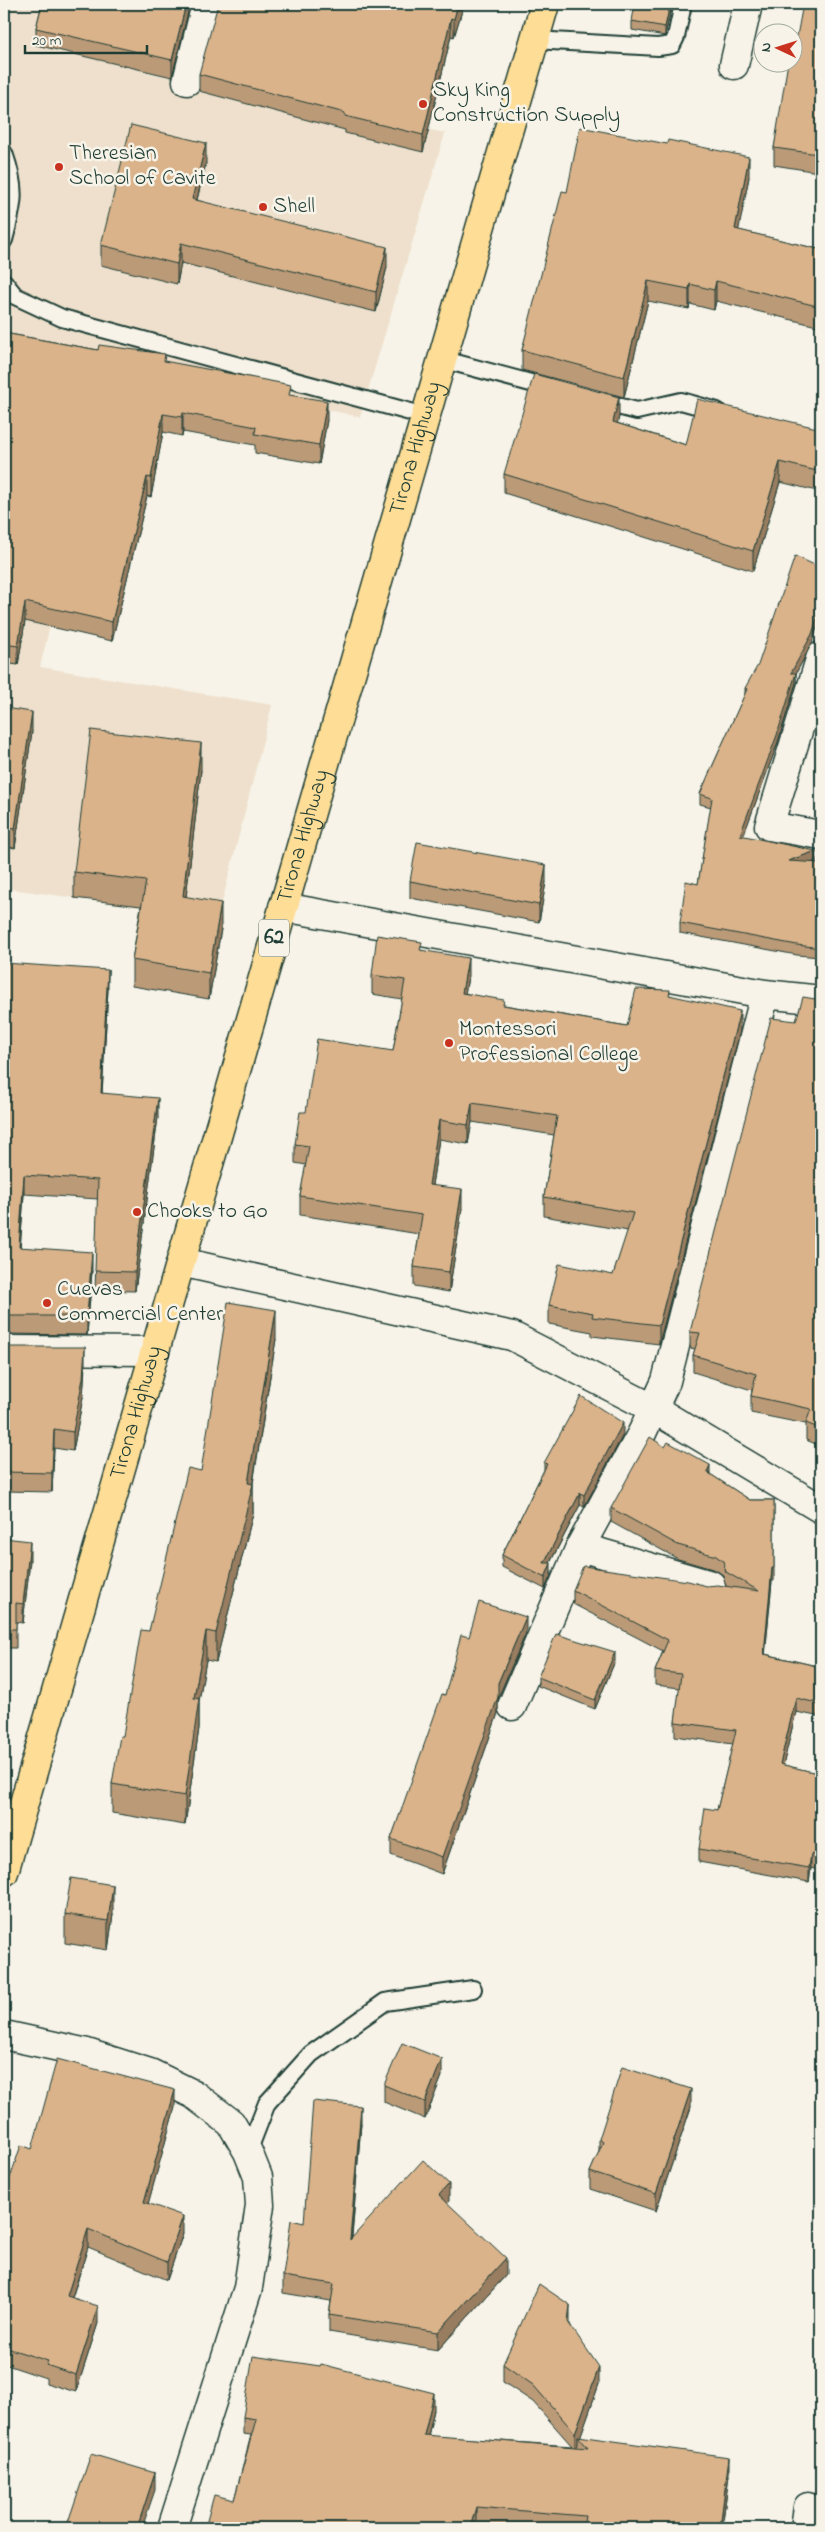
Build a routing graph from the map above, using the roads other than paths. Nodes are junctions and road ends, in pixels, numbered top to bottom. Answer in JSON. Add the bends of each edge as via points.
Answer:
{"nodes":[{"id":1,"x":206,"y":4,"type":"edge"},
{"id":2,"x":545,"y":4,"type":"edge"},
{"id":3,"x":683,"y":4,"type":"edge"},
{"id":4,"x":748,"y":4,"type":"edge"},
{"id":5,"x":534,"y":40,"type":"junction"},
{"id":6,"x":734,"y":65,"type":"dead end"},
{"id":7,"x":187,"y":81,"type":"dead end"},
{"id":8,"x":4,"y":153,"type":"edge"},
{"id":9,"x":4,"y":240,"type":"edge"},
{"id":10,"x":4,"y":282,"type":"edge"},
{"id":11,"x":441,"y":359,"type":"junction"},
{"id":12,"x":425,"y":416,"type":"junction"},
{"id":13,"x":736,"y":416,"type":"edge"},
{"id":14,"x":821,"y":656,"type":"edge"},
{"id":15,"x":821,"y":835,"type":"edge"},
{"id":16,"x":283,"y":907,"type":"junction"},
{"id":17,"x":765,"y":994,"type":"junction"},
{"id":18,"x":821,"y":1000,"type":"edge"},
{"id":19,"x":181,"y":1262,"type":"junction"},
{"id":20,"x":4,"y":1350,"type":"edge"},
{"id":21,"x":155,"y":1351,"type":"junction"},
{"id":22,"x":654,"y":1409,"type":"junction"},
{"id":23,"x":821,"y":1509,"type":"edge"},
{"id":24,"x":580,"y":1547,"type":"junction"},
{"id":25,"x":711,"y":1585,"type":"edge"},
{"id":26,"x":512,"y":1706,"type":"dead end"},
{"id":27,"x":4,"y":1872,"type":"edge"},
{"id":28,"x":473,"y":1989,"type":"dead end"},
{"id":29,"x":4,"y":2035,"type":"edge"},
{"id":30,"x":248,"y":2152,"type":"junction"},
{"id":31,"x":172,"y":2528,"type":"edge"}],
"edges":[{"from":1,"to":7,"type":"street"},
{"from":2,"to":5,"type":"main road","name":"Tirona Highway","number":"62"},
{"from":3,"to":5,"type":"lane","via":[[672,44],[658,47]]},
{"from":4,"to":6,"type":"street"},
{"from":5,"to":11,"type":"main road","name":"Tirona Highway","number":"62"},
{"from":8,"to":9,"type":"lane","via":[[12,174],[14,192]]},
{"from":10,"to":12,"type":"lane","via":[[15,296],[62,318]]},
{"from":11,"to":12,"type":"main road","name":"Tirona Highway","number":"62"},
{"from":11,"to":13,"type":"lane","via":[[637,412],[681,401]]},
{"from":12,"to":16,"type":"main road","name":"Tirona Highway","number":"62"},
{"from":14,"to":15,"type":"street","via":[[770,826]]},
{"from":16,"to":17,"type":"street"},
{"from":16,"to":19,"type":"main road","name":"Tirona Highway","number":"62"},
{"from":17,"to":18,"type":"street"},
{"from":17,"to":22,"type":"street","via":[[666,1381]]},
{"from":19,"to":21,"type":"main road","name":"Tirona Highway","number":"62"},
{"from":19,"to":22,"type":"street","via":[[512,1336]]},
{"from":20,"to":21,"type":"street"},
{"from":21,"to":27,"type":"main road","name":"Tirona Highway","number":"62"},
{"from":22,"to":23,"type":"street"},
{"from":22,"to":24,"type":"street"},
{"from":24,"to":25,"type":"street"},
{"from":24,"to":26,"type":"street"},
{"from":28,"to":30,"type":"lane","via":[[385,2002],[311,2054],[267,2103]]},
{"from":29,"to":30,"type":"street","via":[[87,2053],[150,2073],[193,2094],[231,2123]]},
{"from":30,"to":31,"type":"street","via":[[258,2177],[260,2205],[248,2288]]}]}
